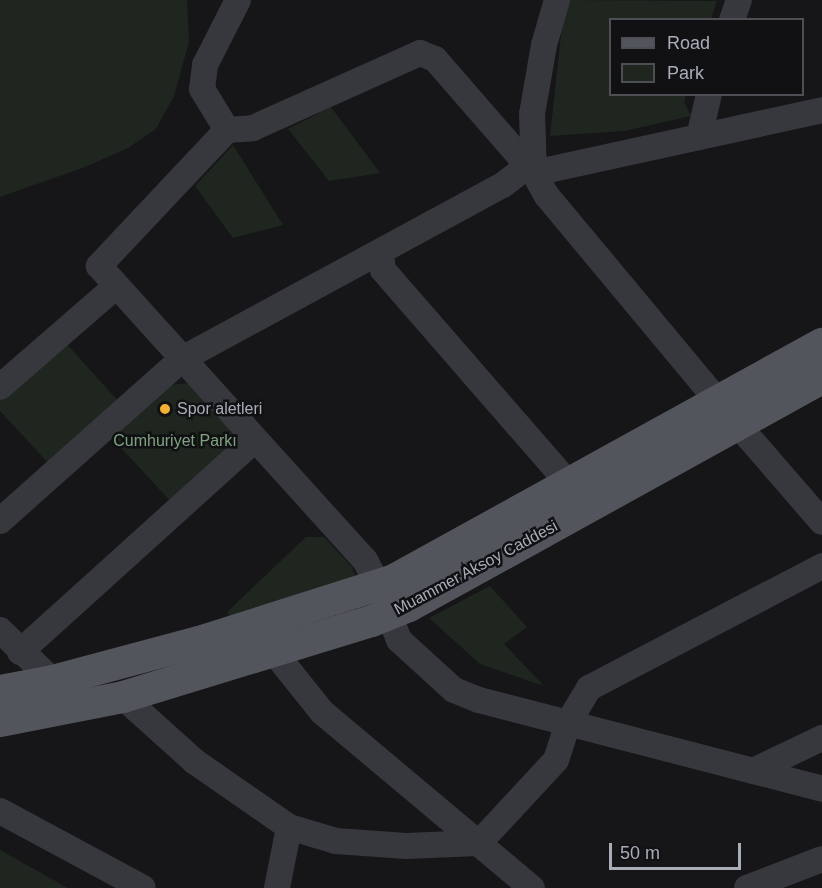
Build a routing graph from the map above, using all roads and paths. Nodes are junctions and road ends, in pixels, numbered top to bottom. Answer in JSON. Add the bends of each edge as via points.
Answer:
{"nodes":[{"id":1,"x":238,"y":0,"type":"edge"},
{"id":2,"x":557,"y":0,"type":"edge"},
{"id":3,"x":739,"y":0,"type":"edge"},
{"id":4,"x":733,"y":18,"type":"edge"},
{"id":5,"x":709,"y":96,"type":"edge"},
{"id":6,"x":822,"y":110,"type":"edge"},
{"id":7,"x":227,"y":130,"type":"junction"},
{"id":8,"x":699,"y":137,"type":"junction"},
{"id":9,"x":530,"y":170,"type":"junction"},
{"id":10,"x":381,"y":252,"type":"junction"},
{"id":11,"x":116,"y":286,"type":"junction"},
{"id":12,"x":822,"y":344,"type":"edge"},
{"id":13,"x":182,"y":359,"type":"junction"},
{"id":14,"x":822,"y":378,"type":"edge"},
{"id":15,"x":0,"y":387,"type":"edge"},
{"id":16,"x":718,"y":401,"type":"junction"},
{"id":17,"x":738,"y":425,"type":"junction"},
{"id":18,"x":255,"y":440,"type":"junction"},
{"id":19,"x":569,"y":484,"type":"junction"},
{"id":20,"x":0,"y":521,"type":"edge"},
{"id":21,"x":822,"y":522,"type":"edge"},
{"id":22,"x":822,"y":566,"type":"edge"},
{"id":23,"x":378,"y":586,"type":"junction"},
{"id":24,"x":388,"y":615,"type":"junction"},
{"id":25,"x":0,"y":630,"type":"edge"},
{"id":26,"x":20,"y":652,"type":"junction"},
{"id":27,"x":274,"y":652,"type":"junction"},
{"id":28,"x":53,"y":681,"type":"junction"},
{"id":29,"x":0,"y":691,"type":"edge"},
{"id":30,"x":123,"y":697,"type":"junction"},
{"id":31,"x":0,"y":721,"type":"edge"},
{"id":32,"x":568,"y":723,"type":"junction"},
{"id":33,"x":822,"y":738,"type":"edge"},
{"id":34,"x":753,"y":771,"type":"junction"},
{"id":35,"x":822,"y":789,"type":"edge"},
{"id":36,"x":0,"y":811,"type":"edge"},
{"id":37,"x":289,"y":826,"type":"junction"},
{"id":38,"x":479,"y":843,"type":"junction"},
{"id":39,"x":822,"y":859,"type":"edge"},
{"id":40,"x":143,"y":888,"type":"edge"},
{"id":41,"x":277,"y":888,"type":"edge"},
{"id":42,"x":532,"y":888,"type":"edge"},
{"id":43,"x":747,"y":888,"type":"edge"}],
"edges":[{"from":1,"to":7,"type":"street","via":[[205,65],[202,89]]},
{"from":2,"to":9,"type":"street","via":[[544,45],[532,114]]},
{"from":3,"to":4,"type":"street"},
{"from":5,"to":8,"type":"street"},
{"from":6,"to":8,"type":"street"},
{"from":7,"to":9,"type":"street","via":[[253,128],[420,53],[435,59]]},
{"from":7,"to":11,"type":"street","via":[[99,266]]},
{"from":8,"to":9,"type":"street"},
{"from":9,"to":10,"type":"street"},
{"from":9,"to":16,"type":"street"},
{"from":10,"to":13,"type":"street"},
{"from":10,"to":19,"type":"street","via":[[383,270]]},
{"from":11,"to":13,"type":"street"},
{"from":11,"to":15,"type":"street"},
{"from":12,"to":16,"type":"main road"},
{"from":13,"to":18,"type":"street"},
{"from":13,"to":20,"type":"street"},
{"from":14,"to":17,"type":"main road","name":"Muammer Aksoy Caddesi"},
{"from":16,"to":17,"type":"street"},
{"from":16,"to":19,"type":"main road"},
{"from":17,"to":21,"type":"street"},
{"from":17,"to":24,"type":"main road","name":"Muammer Aksoy Caddesi"},
{"from":18,"to":23,"type":"street","via":[[365,560]]},
{"from":18,"to":26,"type":"street"},
{"from":19,"to":23,"type":"main road"},
{"from":22,"to":32,"type":"street","via":[[589,688]]},
{"from":23,"to":24,"type":"street"},
{"from":23,"to":28,"type":"main road","via":[[199,642]]},
{"from":24,"to":27,"type":"main road","name":"Muammer Aksoy Caddesi"},
{"from":24,"to":32,"type":"street","via":[[399,640],[454,690]]},
{"from":25,"to":26,"type":"street"},
{"from":26,"to":28,"type":"street"},
{"from":27,"to":30,"type":"main road","name":"Muammer Aksoy Caddesi"},
{"from":27,"to":38,"type":"street","via":[[322,712]]},
{"from":28,"to":29,"type":"main road"},
{"from":30,"to":31,"type":"main road","name":"Muammer Aksoy Caddesi"},
{"from":30,"to":37,"type":"street","via":[[194,761]]},
{"from":32,"to":34,"type":"street"},
{"from":32,"to":38,"type":"street","via":[[555,760]]},
{"from":33,"to":34,"type":"street"},
{"from":34,"to":35,"type":"street"},
{"from":36,"to":40,"type":"street"},
{"from":37,"to":38,"type":"street","via":[[336,842],[406,846]]},
{"from":37,"to":41,"type":"street"},
{"from":38,"to":42,"type":"street"},
{"from":39,"to":43,"type":"street"}]}
